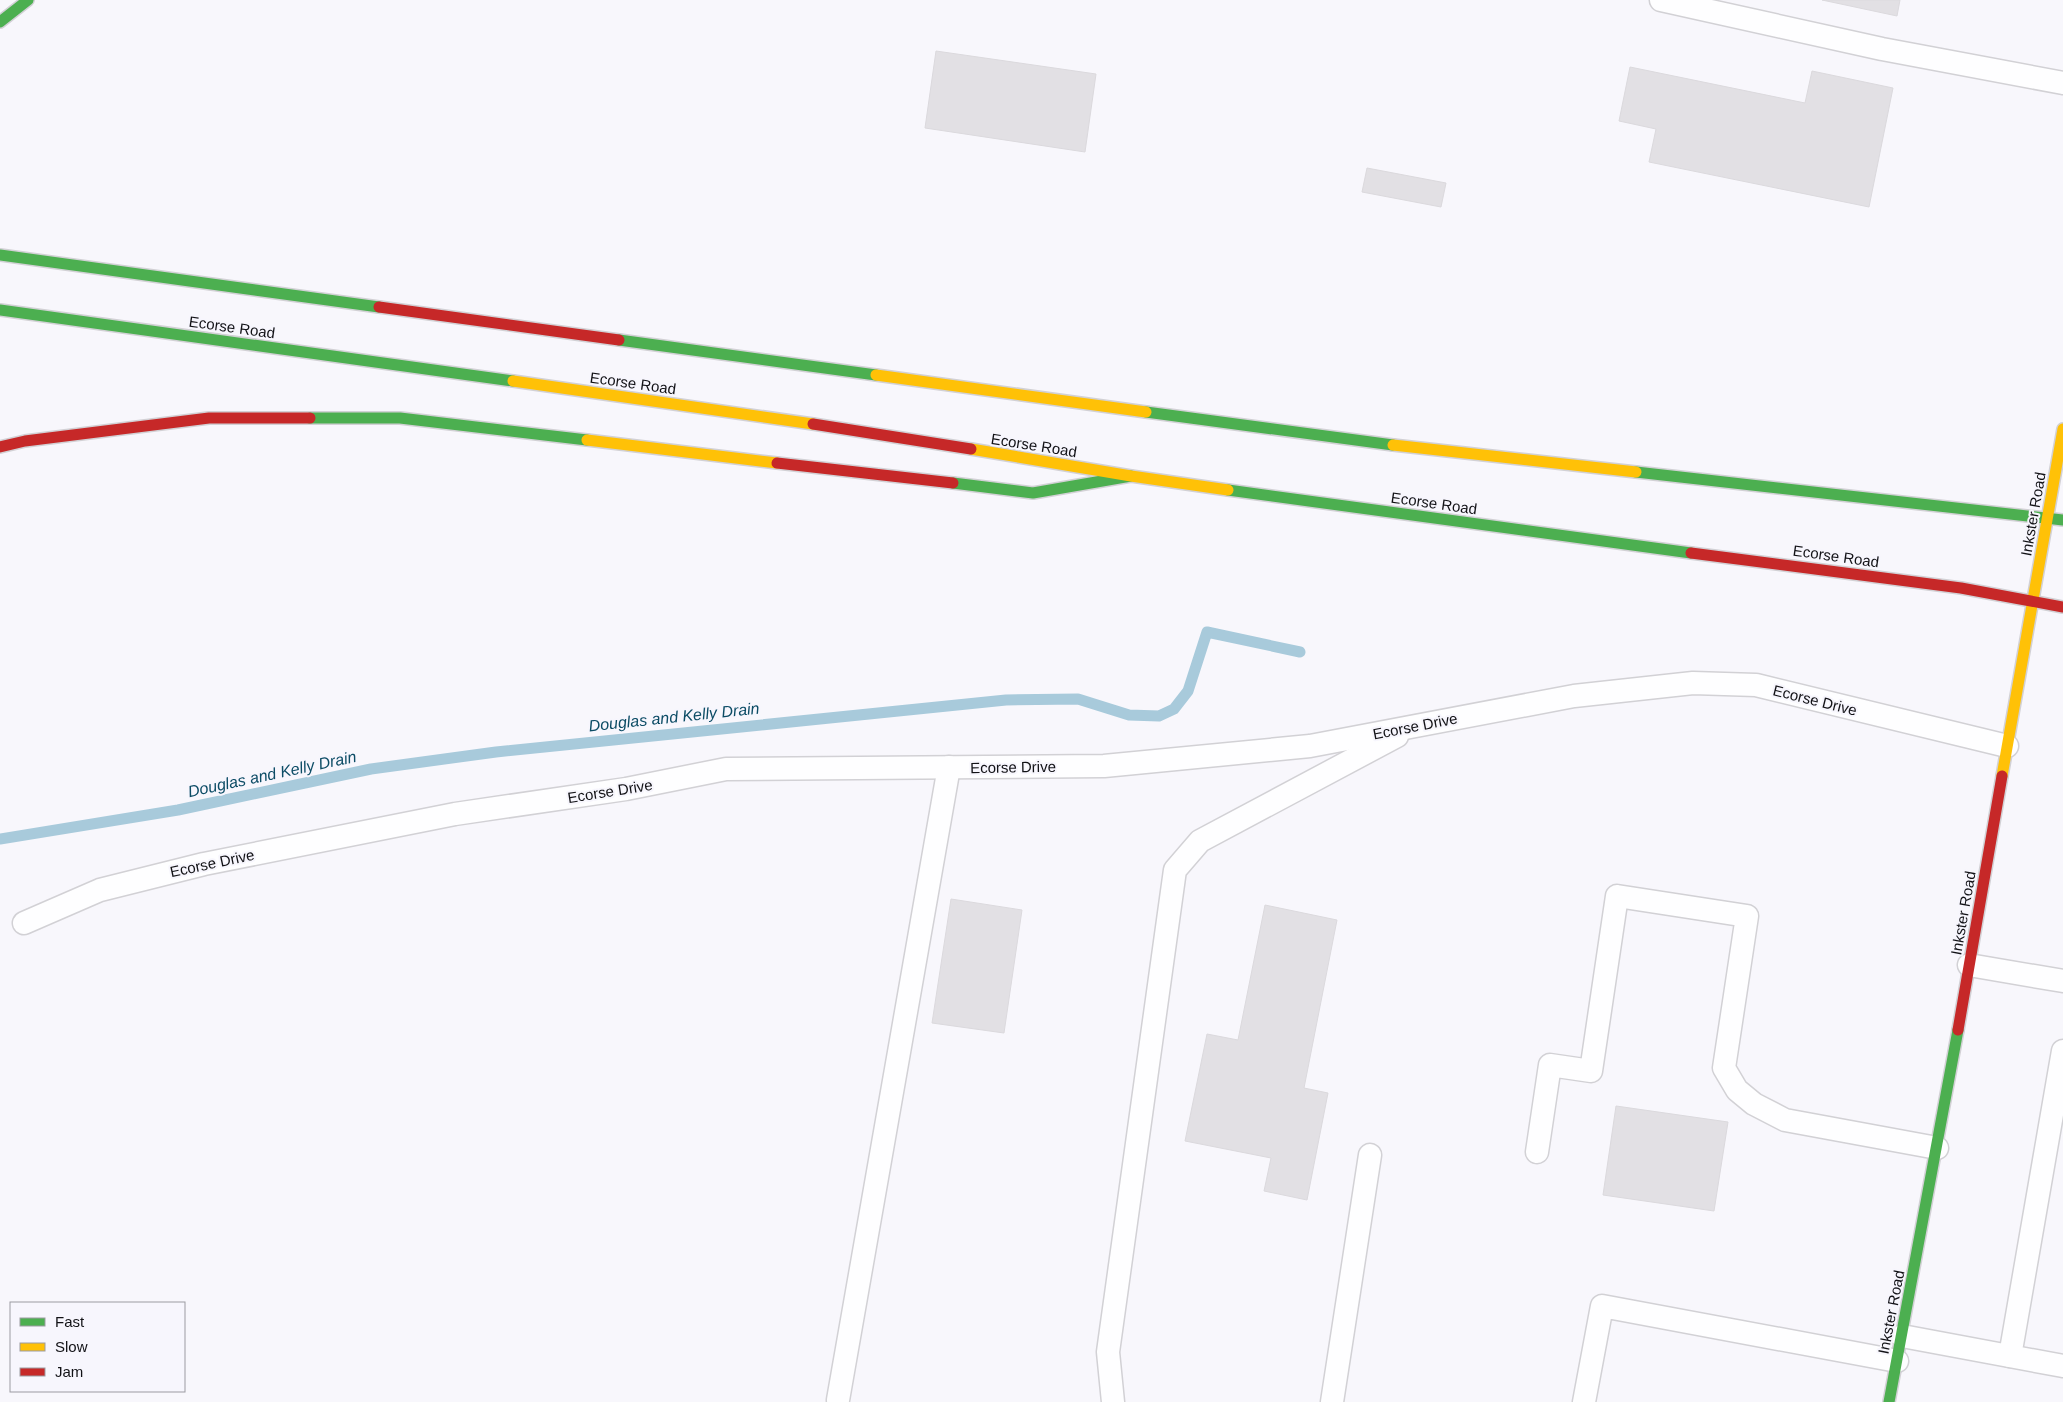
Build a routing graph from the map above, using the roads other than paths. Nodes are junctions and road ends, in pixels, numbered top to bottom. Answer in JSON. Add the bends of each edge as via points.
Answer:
{"nodes":[{"id":1,"x":28,"y":0,"type":"edge"},
{"id":2,"x":1661,"y":0,"type":"edge"},
{"id":3,"x":0,"y":22,"type":"edge"},
{"id":4,"x":2063,"y":83,"type":"edge"},
{"id":5,"x":0,"y":255,"type":"edge"},
{"id":6,"x":0,"y":310,"type":"edge"},
{"id":7,"x":2063,"y":429,"type":"edge"},
{"id":8,"x":0,"y":447,"type":"edge"},
{"id":9,"x":1131,"y":476,"type":"junction"},
{"id":10,"x":2048,"y":518,"type":"junction"},
{"id":11,"x":2063,"y":520,"type":"edge"},
{"id":12,"x":2033,"y":602,"type":"junction"},
{"id":13,"x":2063,"y":607,"type":"edge"},
{"id":14,"x":1418,"y":726,"type":"junction"},
{"id":15,"x":2007,"y":746,"type":"junction"},
{"id":16,"x":948,"y":768,"type":"junction"},
{"id":17,"x":24,"y":923,"type":"dead end"},
{"id":18,"x":1969,"y":965,"type":"junction"},
{"id":19,"x":2063,"y":981,"type":"edge"},
{"id":20,"x":2063,"y":1051,"type":"edge"},
{"id":21,"x":1937,"y":1148,"type":"junction"},
{"id":22,"x":1537,"y":1152,"type":"dead end"},
{"id":23,"x":1370,"y":1155,"type":"dead end"},
{"id":24,"x":1902,"y":1336,"type":"junction"},
{"id":25,"x":2010,"y":1356,"type":"junction"},
{"id":26,"x":1897,"y":1361,"type":"junction"},
{"id":27,"x":2063,"y":1366,"type":"edge"},
{"id":28,"x":838,"y":1400,"type":"dead end"},
{"id":29,"x":1114,"y":1402,"type":"edge"},
{"id":30,"x":1332,"y":1402,"type":"edge"},
{"id":31,"x":1584,"y":1402,"type":"edge"},
{"id":32,"x":1889,"y":1402,"type":"edge"}],
"edges":[{"from":1,"to":3,"type":"main road"},
{"from":2,"to":4,"type":"lane","via":[[1882,49]]},
{"from":5,"to":10,"type":"main road","via":[[1308,435]]},
{"from":6,"to":9,"type":"main road","name":"Ecorse Road","via":[[774,417]]},
{"from":7,"to":10,"type":"main road","name":"Inkster Road"},
{"from":8,"to":9,"type":"main road","via":[[25,441],[209,418],[400,418],[1033,493]]},
{"from":9,"to":12,"type":"main road","name":"Ecorse Road","via":[[1962,588]]},
{"from":10,"to":11,"type":"main road"},
{"from":10,"to":12,"type":"main road","name":"Inkster Road"},
{"from":12,"to":13,"type":"main road","name":"Ecorse Road"},
{"from":12,"to":15,"type":"main road","name":"Inkster Road"},
{"from":14,"to":15,"type":"lane","name":"Ecorse Drive","via":[[1574,696],[1693,683],[1756,685]]},
{"from":14,"to":16,"type":"lane","name":"Ecorse Drive","via":[[1310,746],[1104,766]]},
{"from":14,"to":29,"type":"lane","via":[[1200,840],[1175,870],[1108,1352]]},
{"from":15,"to":18,"type":"main road","name":"Inkster Road"},
{"from":16,"to":17,"type":"lane","name":"Ecorse Drive","via":[[726,770],[626,789],[455,814],[204,864],[119,885]]},
{"from":16,"to":28,"type":"lane"},
{"from":18,"to":19,"type":"lane"},
{"from":18,"to":21,"type":"main road","name":"Inkster Road"},
{"from":20,"to":25,"type":"lane"},
{"from":21,"to":22,"type":"lane","via":[[1785,1120],[1754,1104],[1737,1090],[1724,1068],[1747,916],[1617,896],[1591,1071],[1550,1065]]},
{"from":21,"to":24,"type":"main road","name":"Inkster Road"},
{"from":23,"to":30,"type":"lane"},
{"from":24,"to":25,"type":"lane"},
{"from":24,"to":26,"type":"main road","name":"Inkster Road"},
{"from":25,"to":27,"type":"lane"},
{"from":26,"to":31,"type":"lane","via":[[1602,1306]]},
{"from":26,"to":32,"type":"main road","name":"Inkster Road"}]}
